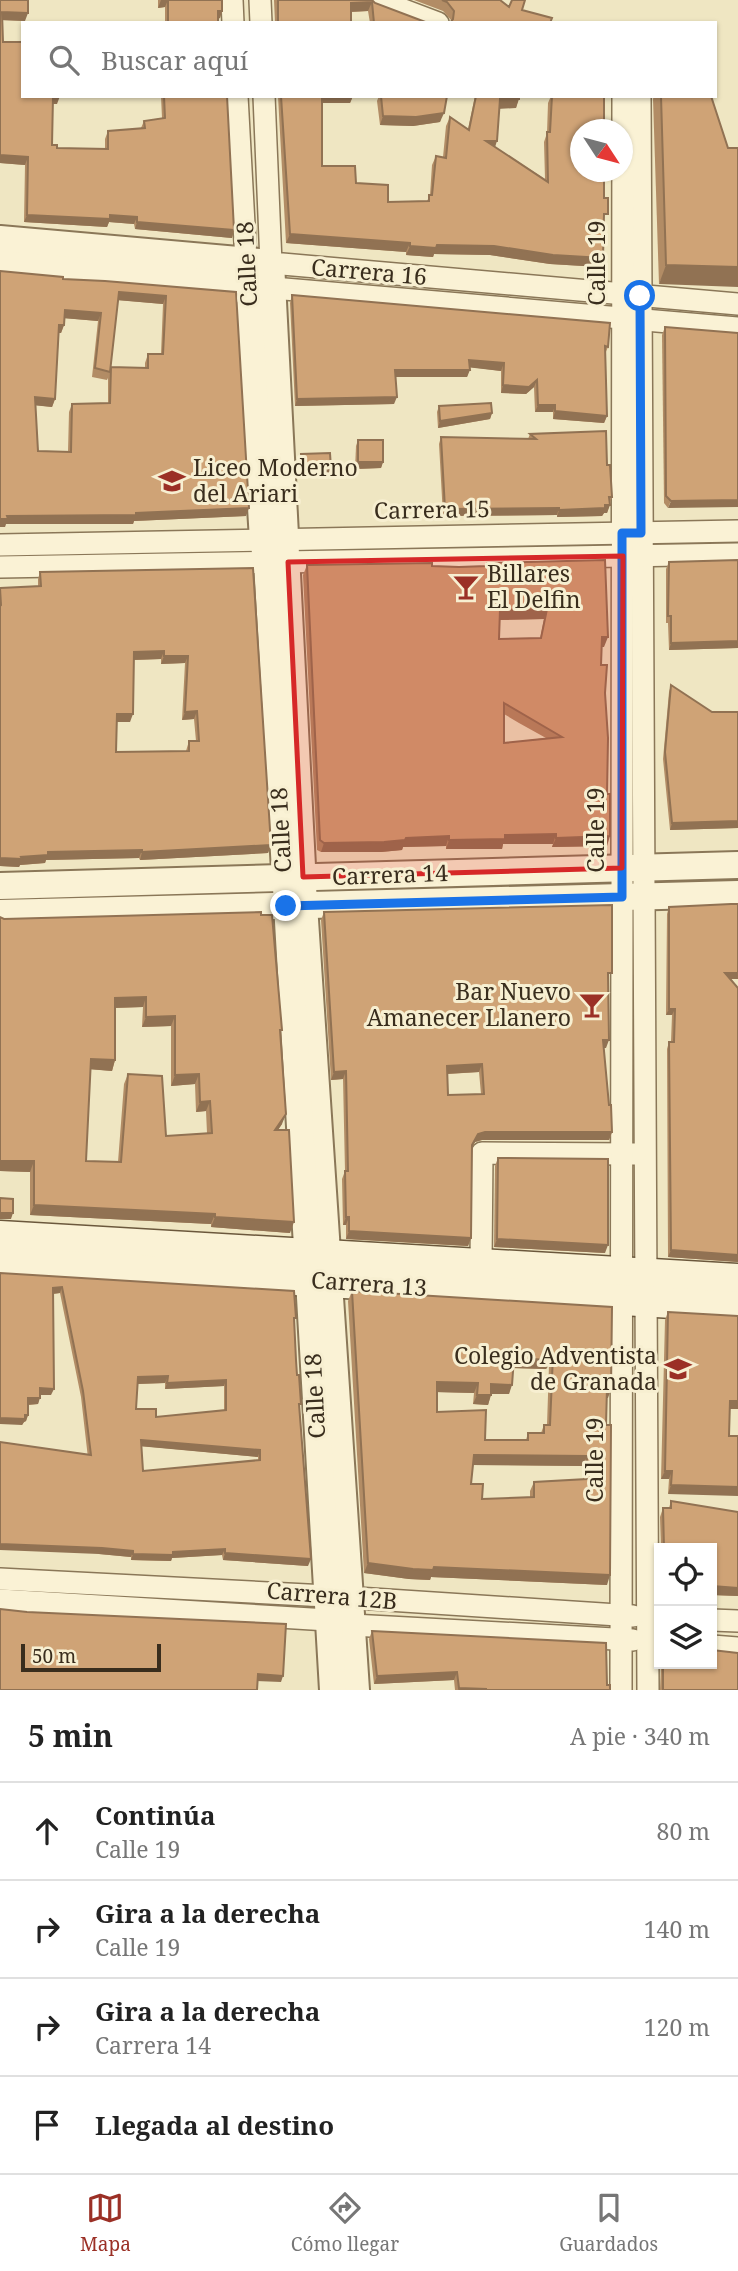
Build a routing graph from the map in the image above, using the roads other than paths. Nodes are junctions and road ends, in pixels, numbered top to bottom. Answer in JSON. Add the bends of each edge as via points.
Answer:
{"nodes":[{"id":1,"x":232,"y":0,"type":"edge"},
{"id":2,"x":260,"y":0,"type":"edge"},
{"id":3,"x":377,"y":0,"type":"edge"},
{"id":4,"x":233,"y":21,"type":"edge"},
{"id":5,"x":261,"y":21,"type":"edge"},
{"id":6,"x":433,"y":21,"type":"edge"},
{"id":7,"x":237,"y":98,"type":"edge"},
{"id":8,"x":264,"y":98,"type":"edge"},
{"id":9,"x":633,"y":98,"type":"edge"},
{"id":10,"x":0,"y":239,"type":"edge"},
{"id":11,"x":0,"y":264,"type":"edge"},
{"id":12,"x":260,"y":274,"type":"junction"},
{"id":13,"x":632,"y":295,"type":"junction"},
{"id":14,"x":738,"y":304,"type":"edge"},
{"id":15,"x":632,"y":319,"type":"junction"},
{"id":16,"x":738,"y":328,"type":"edge"},
{"id":17,"x":738,"y":531,"type":"edge"},
{"id":18,"x":632,"y":533,"type":"junction"},
{"id":19,"x":0,"y":545,"type":"edge"},
{"id":20,"x":276,"y":551,"type":"junction"},
{"id":21,"x":738,"y":554,"type":"edge"},
{"id":22,"x":632,"y":556,"type":"junction"},
{"id":23,"x":0,"y":567,"type":"edge"},
{"id":24,"x":738,"y":865,"type":"edge"},
{"id":25,"x":633,"y":868,"type":"junction"},
{"id":26,"x":486,"y":872,"type":"junction"},
{"id":27,"x":354,"y":876,"type":"junction"},
{"id":28,"x":293,"y":877,"type":"junction"},
{"id":29,"x":0,"y":886,"type":"edge"},
{"id":30,"x":738,"y":894,"type":"edge"},
{"id":31,"x":633,"y":897,"type":"junction"},
{"id":32,"x":487,"y":901,"type":"junction"},
{"id":33,"x":356,"y":904,"type":"junction"},
{"id":34,"x":295,"y":905,"type":"junction"},
{"id":35,"x":0,"y":912,"type":"edge"},
{"id":36,"x":622,"y":1058,"type":"junction"},
{"id":37,"x":645,"y":1058,"type":"junction"},
{"id":38,"x":622,"y":1154,"type":"junction"},
{"id":39,"x":645,"y":1154,"type":"junction"},
{"id":40,"x":0,"y":1236,"type":"edge"},
{"id":41,"x":0,"y":1262,"type":"edge"},
{"id":42,"x":481,"y":1264,"type":"junction"},
{"id":43,"x":317,"y":1268,"type":"junction"},
{"id":44,"x":738,"y":1279,"type":"edge"},
{"id":45,"x":634,"y":1287,"type":"junction"},
{"id":46,"x":738,"y":1307,"type":"edge"},
{"id":47,"x":647,"y":1486,"type":"junction"},
{"id":48,"x":621,"y":1490,"type":"junction"},
{"id":49,"x":0,"y":1579,"type":"edge"},
{"id":50,"x":0,"y":1600,"type":"edge"},
{"id":51,"x":339,"y":1610,"type":"junction"},
{"id":52,"x":621,"y":1615,"type":"junction"},
{"id":53,"x":653,"y":1617,"type":"edge"},
{"id":54,"x":717,"y":1620,"type":"edge"},
{"id":55,"x":738,"y":1620,"type":"edge"},
{"id":56,"x":621,"y":1640,"type":"junction"},
{"id":57,"x":653,"y":1641,"type":"edge"},
{"id":58,"x":717,"y":1646,"type":"edge"},
{"id":59,"x":738,"y":1648,"type":"edge"},
{"id":60,"x":333,"y":1690,"type":"edge"},
{"id":61,"x":356,"y":1690,"type":"edge"},
{"id":62,"x":621,"y":1690,"type":"edge"},
{"id":63,"x":648,"y":1690,"type":"edge"}],
"edges":[{"from":1,"to":4,"type":"street"},
{"from":2,"to":5,"type":"street"},
{"from":3,"to":6,"type":"street"},
{"from":7,"to":12,"type":"street","name":"Calle 18"},
{"from":8,"to":12,"type":"street","name":"Calle 18"},
{"from":9,"to":13,"type":"street","name":"Calle 19"},
{"from":10,"to":12,"type":"street","name":"Carrera 16"},
{"from":11,"to":12,"type":"street","name":"Carrera 16"},
{"from":12,"to":13,"type":"street","name":"Carrera 16"},
{"from":12,"to":15,"type":"street","name":"Carrera 16"},
{"from":12,"to":20,"type":"street","name":"Calle 18"},
{"from":13,"to":14,"type":"street","name":"Carrera 16"},
{"from":13,"to":15,"type":"street","name":"Calle 19"},
{"from":15,"to":16,"type":"street","name":"Carrera 16"},
{"from":15,"to":18,"type":"street","name":"Calle 19"},
{"from":17,"to":18,"type":"street","name":"Carrera 15"},
{"from":18,"to":20,"type":"street","name":"Carrera 15"},
{"from":18,"to":22,"type":"street","name":"Calle 19"},
{"from":19,"to":20,"type":"street","name":"Carrera 15"},
{"from":20,"to":22,"type":"street","name":"Carrera 15"},
{"from":20,"to":23,"type":"street","name":"Carrera 15"},
{"from":20,"to":28,"type":"street","name":"Calle 18"},
{"from":21,"to":22,"type":"street","name":"Carrera 15"},
{"from":22,"to":25,"type":"street","name":"Calle 19"},
{"from":24,"to":25,"type":"street","name":"Carrera 14"},
{"from":25,"to":26,"type":"street","name":"Carrera 14"},
{"from":25,"to":31,"type":"street","name":"Calle 19"},
{"from":26,"to":27,"type":"street","name":"Carrera 14"},
{"from":26,"to":32,"type":"street"},
{"from":27,"to":28,"type":"street","name":"Carrera 14"},
{"from":27,"to":33,"type":"street"},
{"from":28,"to":29,"type":"street","name":"Carrera 14"},
{"from":28,"to":34,"type":"street","name":"Calle 18"},
{"from":30,"to":31,"type":"street","name":"Carrera 14"},
{"from":31,"to":32,"type":"street","name":"Carrera 14"},
{"from":31,"to":36,"type":"street","name":"Calle 19"},
{"from":31,"to":37,"type":"street","name":"Calle 19"},
{"from":32,"to":33,"type":"street","name":"Carrera 14"},
{"from":33,"to":34,"type":"street","name":"Carrera 14"},
{"from":34,"to":35,"type":"street","name":"Carrera 14"},
{"from":34,"to":43,"type":"street","name":"Calle 18"},
{"from":36,"to":37,"type":"street"},
{"from":36,"to":38,"type":"street","name":"Calle 19"},
{"from":37,"to":39,"type":"street","name":"Calle 19"},
{"from":38,"to":39,"type":"street"},
{"from":38,"to":42,"type":"street","via":[[482,1153]]},
{"from":38,"to":45,"type":"street","name":"Calle 19"},
{"from":39,"to":45,"type":"street","name":"Calle 19"},
{"from":40,"to":43,"type":"main road","name":"Carrera 13"},
{"from":41,"to":43,"type":"main road","name":"Carrera 13"},
{"from":42,"to":43,"type":"main road","name":"Carrera 13"},
{"from":42,"to":45,"type":"main road","name":"Carrera 13"},
{"from":43,"to":45,"type":"main road","name":"Carrera 13"},
{"from":43,"to":51,"type":"street","name":"Calle 18"},
{"from":44,"to":45,"type":"main road","name":"Carrera 13"},
{"from":45,"to":46,"type":"main road","name":"Carrera 13"},
{"from":45,"to":47,"type":"street","name":"Calle 19"},
{"from":45,"to":48,"type":"street","name":"Calle 19"},
{"from":47,"to":48,"type":"street"},
{"from":47,"to":53,"type":"street","name":"Calle 19"},
{"from":48,"to":52,"type":"street","name":"Calle 19"},
{"from":49,"to":51,"type":"street","name":"Carrera 12B"},
{"from":50,"to":51,"type":"street","name":"Carrera 12B"},
{"from":51,"to":52,"type":"street","name":"Carrera 12B"},
{"from":51,"to":56,"type":"street","name":"Carrera 12B"},
{"from":51,"to":60,"type":"street","name":"Calle 18"},
{"from":51,"to":61,"type":"street","name":"Calle 18"},
{"from":52,"to":53,"type":"street","name":"Carrera 12B"},
{"from":52,"to":56,"type":"street","name":"Calle 19"},
{"from":53,"to":57,"type":"street","name":"Calle 19"},
{"from":54,"to":55,"type":"street"},
{"from":56,"to":57,"type":"street","name":"Carrera 12B"},
{"from":56,"to":62,"type":"street","name":"Calle 19"},
{"from":57,"to":63,"type":"street","name":"Calle 19"},
{"from":58,"to":59,"type":"street"}]}
